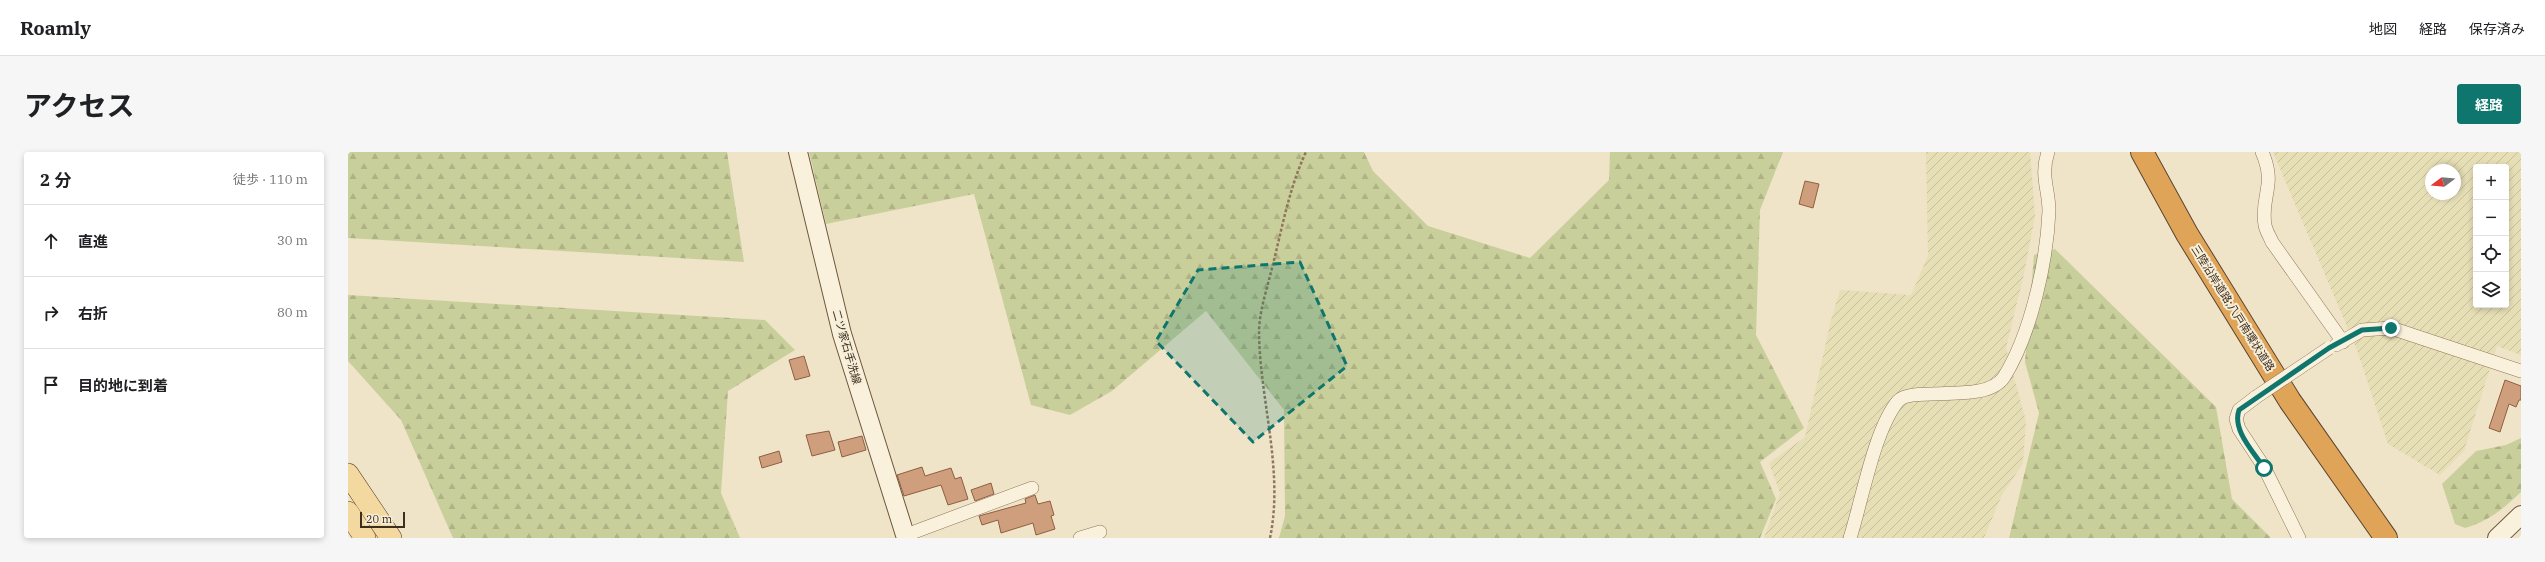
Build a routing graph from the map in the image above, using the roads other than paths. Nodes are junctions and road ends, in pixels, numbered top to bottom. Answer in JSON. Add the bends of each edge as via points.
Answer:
{"nodes":[{"id":1,"x":798,"y":152,"type":"edge"},
{"id":2,"x":2048,"y":152,"type":"edge"},
{"id":3,"x":2142,"y":152,"type":"edge"},
{"id":4,"x":2262,"y":152,"type":"edge"},
{"id":5,"x":2342,"y":342,"type":"junction"},
{"id":6,"x":2521,"y":371,"type":"edge"},
{"id":7,"x":348,"y":474,"type":"edge"},
{"id":8,"x":1032,"y":488,"type":"dead end"},
{"id":9,"x":348,"y":512,"type":"edge"},
{"id":10,"x":2521,"y":515,"type":"edge"},
{"id":11,"x":1100,"y":532,"type":"dead end"},
{"id":12,"x":906,"y":537,"type":"edge"},
{"id":13,"x":365,"y":538,"type":"edge"},
{"id":14,"x":391,"y":538,"type":"edge"},
{"id":15,"x":1080,"y":538,"type":"edge"},
{"id":16,"x":1850,"y":538,"type":"edge"},
{"id":17,"x":2299,"y":538,"type":"edge"},
{"id":18,"x":2386,"y":538,"type":"edge"},
{"id":19,"x":2497,"y":538,"type":"edge"}],
"edges":[{"from":1,"to":12,"type":"street","name":"二ツ家石手洗線","via":[[842,334]]},
{"from":2,"to":16,"type":"street","via":[[2044,164],[2044,184],[2049,209],[2043,264],[2020,347],[2003,379],[1985,389],[1965,393],[1908,395],[1899,400],[1890,413],[1876,448]]},
{"from":3,"to":18,"type":"highway","name":"三陸沿岸道路;八戸南環状道路","via":[[2187,234],[2290,401]]},
{"from":4,"to":5,"type":"street","via":[[2268,166],[2270,183],[2265,225],[2272,242]]},
{"from":5,"to":6,"type":"street","via":[[2362,330],[2391,328]]},
{"from":5,"to":17,"type":"street","bridge":true,"via":[[2256,397],[2239,410],[2236,419],[2239,429],[2264,468]]},
{"from":7,"to":14,"type":"main road"},
{"from":8,"to":12,"type":"street"},
{"from":9,"to":13,"type":"main road"},
{"from":10,"to":19,"type":"street"},
{"from":11,"to":15,"type":"street"}]}
